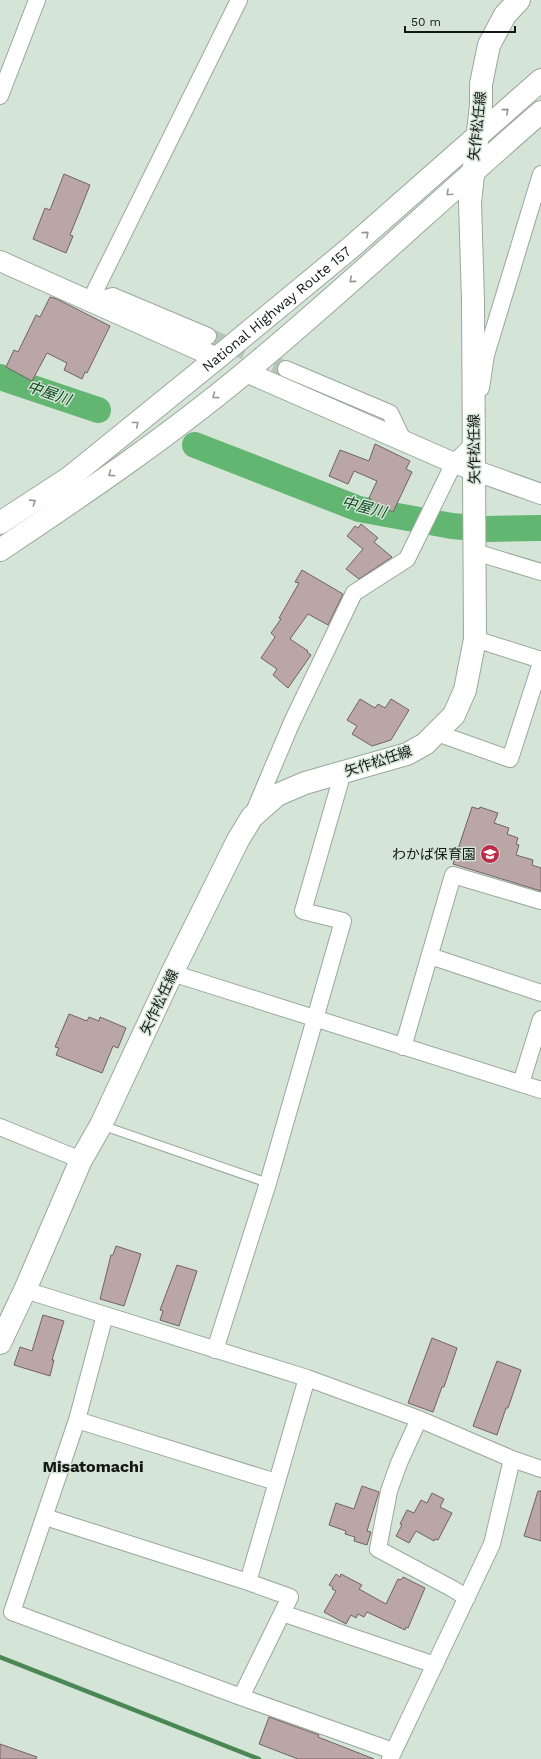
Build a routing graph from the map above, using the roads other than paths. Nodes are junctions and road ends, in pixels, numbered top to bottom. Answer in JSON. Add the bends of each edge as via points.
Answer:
{"nodes":[{"id":1,"x":37,"y":0,"type":"edge"},
{"id":2,"x":239,"y":0,"type":"edge"},
{"id":3,"x":519,"y":0,"type":"edge"},
{"id":4,"x":541,"y":80,"type":"edge"},
{"id":5,"x":0,"y":96,"type":"edge"},
{"id":6,"x":541,"y":112,"type":"edge"},
{"id":7,"x":477,"y":137,"type":"junction"},
{"id":8,"x":472,"y":172,"type":"junction"},
{"id":9,"x":541,"y":174,"type":"edge"},
{"id":10,"x":0,"y":262,"type":"edge"},
{"id":11,"x":89,"y":302,"type":"junction"},
{"id":12,"x":208,"y":336,"type":"tunnel mouth"},
{"id":13,"x":217,"y":358,"type":"junction"},
{"id":14,"x":286,"y":369,"type":"tunnel mouth"},
{"id":15,"x":246,"y":372,"type":"junction"},
{"id":16,"x":403,"y":440,"type":"junction"},
{"id":17,"x":473,"y":444,"type":"junction"},
{"id":18,"x":454,"y":463,"type":"junction"},
{"id":19,"x":474,"y":471,"type":"junction"},
{"id":20,"x":541,"y":494,"type":"edge"},
{"id":21,"x":0,"y":523,"type":"edge"},
{"id":22,"x":475,"y":548,"type":"junction"},
{"id":23,"x":0,"y":550,"type":"edge"},
{"id":24,"x":541,"y":572,"type":"edge"},
{"id":25,"x":475,"y":639,"type":"junction"},
{"id":26,"x":541,"y":662,"type":"edge"},
{"id":27,"x":436,"y":733,"type":"junction"},
{"id":28,"x":343,"y":772,"type":"junction"},
{"id":29,"x":252,"y":817,"type":"junction"},
{"id":30,"x":541,"y":902,"type":"edge"},
{"id":31,"x":430,"y":956,"type":"junction"},
{"id":32,"x":172,"y":973,"type":"junction"},
{"id":33,"x":541,"y":992,"type":"edge"},
{"id":34,"x":316,"y":1019,"type":"junction"},
{"id":35,"x":541,"y":1019,"type":"edge"},
{"id":36,"x":404,"y":1047,"type":"junction"},
{"id":37,"x":521,"y":1083,"type":"junction"},
{"id":38,"x":541,"y":1090,"type":"edge"},
{"id":39,"x":101,"y":1125,"type":"junction"},
{"id":40,"x":0,"y":1126,"type":"edge"},
{"id":41,"x":81,"y":1160,"type":"junction"},
{"id":42,"x":268,"y":1184,"type":"junction"},
{"id":43,"x":25,"y":1290,"type":"junction"},
{"id":44,"x":105,"y":1315,"type":"junction"},
{"id":45,"x":0,"y":1343,"type":"edge"},
{"id":46,"x":215,"y":1350,"type":"junction"},
{"id":47,"x":307,"y":1378,"type":"junction"},
{"id":48,"x":419,"y":1419,"type":"junction"},
{"id":49,"x":77,"y":1420,"type":"junction"},
{"id":50,"x":512,"y":1459,"type":"junction"},
{"id":51,"x":541,"y":1468,"type":"edge"},
{"id":52,"x":276,"y":1482,"type":"junction"},
{"id":53,"x":45,"y":1517,"type":"junction"},
{"id":54,"x":248,"y":1582,"type":"junction"},
{"id":55,"x":467,"y":1598,"type":"junction"},
{"id":56,"x":282,"y":1613,"type":"junction"},
{"id":57,"x":435,"y":1665,"type":"junction"},
{"id":58,"x":241,"y":1697,"type":"junction"},
{"id":59,"x":392,"y":1755,"type":"edge"}],
"edges":[{"from":1,"to":5,"type":"street"},
{"from":2,"to":11,"type":"street"},
{"from":3,"to":7,"type":"main road","name":"矢作松任線","via":[[505,15],[490,45],[482,84]]},
{"from":7,"to":4,"type":"main road","name":"National Highway Route 157","one_way":true},
{"from":6,"to":8,"type":"main road","name":"National Highway Route 157"},
{"from":7,"to":8,"type":"main road","name":"矢作松任線"},
{"from":13,"to":7,"type":"main road","name":"National Highway Route 157","one_way":true,"via":[[349,249]]},
{"from":8,"to":15,"type":"main road","name":"National Highway Route 157","one_way":true,"via":[[399,240]]},
{"from":8,"to":17,"type":"main road","name":"矢作松任線","via":[[470,202]]},
{"from":9,"to":17,"type":"street","via":[[486,355]]},
{"from":10,"to":11,"type":"street"},
{"from":11,"to":12,"type":"street","via":[[113,296]]},
{"from":11,"to":13,"type":"street"},
{"from":21,"to":13,"type":"main road","name":"National Highway Route 157","one_way":true,"via":[[69,478]]},
{"from":14,"to":16,"type":"street","via":[[390,413]]},
{"from":15,"to":16,"type":"street"},
{"from":15,"to":23,"type":"main road","name":"National Highway Route 157","one_way":true,"via":[[100,482]]},
{"from":16,"to":18,"type":"street"},
{"from":17,"to":18,"type":"street"},
{"from":17,"to":19,"type":"main road","name":"矢作松任線"},
{"from":18,"to":19,"type":"street"},
{"from":18,"to":29,"type":"street","via":[[407,559],[354,593],[292,722]]},
{"from":19,"to":20,"type":"street"},
{"from":19,"to":22,"type":"main road","name":"矢作松任線"},
{"from":22,"to":24,"type":"street"},
{"from":22,"to":25,"type":"main road","name":"矢作松任線"},
{"from":25,"to":26,"type":"street"},
{"from":25,"to":27,"type":"main road","name":"矢作松任線","via":[[465,690],[454,715]]},
{"from":26,"to":27,"type":"street","via":[[510,759]]},
{"from":27,"to":28,"type":"main road","name":"矢作松任線","via":[[425,744],[407,754]]},
{"from":28,"to":29,"type":"main road","name":"矢作松任線","via":[[305,783],[277,795]]},
{"from":28,"to":34,"type":"street","via":[[303,911],[344,921]]},
{"from":29,"to":32,"type":"main road","name":"矢作松任線"},
{"from":30,"to":31,"type":"street","via":[[453,875]]},
{"from":31,"to":33,"type":"street"},
{"from":31,"to":36,"type":"street"},
{"from":32,"to":34,"type":"street"},
{"from":32,"to":39,"type":"main road","name":"矢作松任線"},
{"from":34,"to":36,"type":"street"},
{"from":34,"to":42,"type":"street"},
{"from":35,"to":37,"type":"street"},
{"from":36,"to":37,"type":"street"},
{"from":37,"to":38,"type":"street"},
{"from":39,"to":41,"type":"main road","name":"矢作松任線"},
{"from":39,"to":42,"type":"lane"},
{"from":40,"to":41,"type":"street"},
{"from":41,"to":43,"type":"main road","name":"矢作松任線"},
{"from":42,"to":46,"type":"street"},
{"from":43,"to":44,"type":"street"},
{"from":43,"to":45,"type":"main road","name":"矢作松任線"},
{"from":44,"to":46,"type":"street"},
{"from":44,"to":49,"type":"street"},
{"from":46,"to":47,"type":"street"},
{"from":47,"to":48,"type":"street"},
{"from":47,"to":52,"type":"street"},
{"from":48,"to":50,"type":"street"},
{"from":48,"to":55,"type":"street","via":[[389,1491],[378,1550]]},
{"from":49,"to":52,"type":"street"},
{"from":49,"to":53,"type":"street"},
{"from":50,"to":51,"type":"street"},
{"from":50,"to":55,"type":"street","via":[[492,1544]]},
{"from":52,"to":54,"type":"street"},
{"from":53,"to":54,"type":"street"},
{"from":53,"to":58,"type":"street","via":[[12,1612]]},
{"from":54,"to":56,"type":"street","via":[[290,1597]]},
{"from":55,"to":57,"type":"street"},
{"from":56,"to":57,"type":"street"},
{"from":56,"to":58,"type":"street"},
{"from":57,"to":59,"type":"street"},
{"from":58,"to":59,"type":"street"}]}
